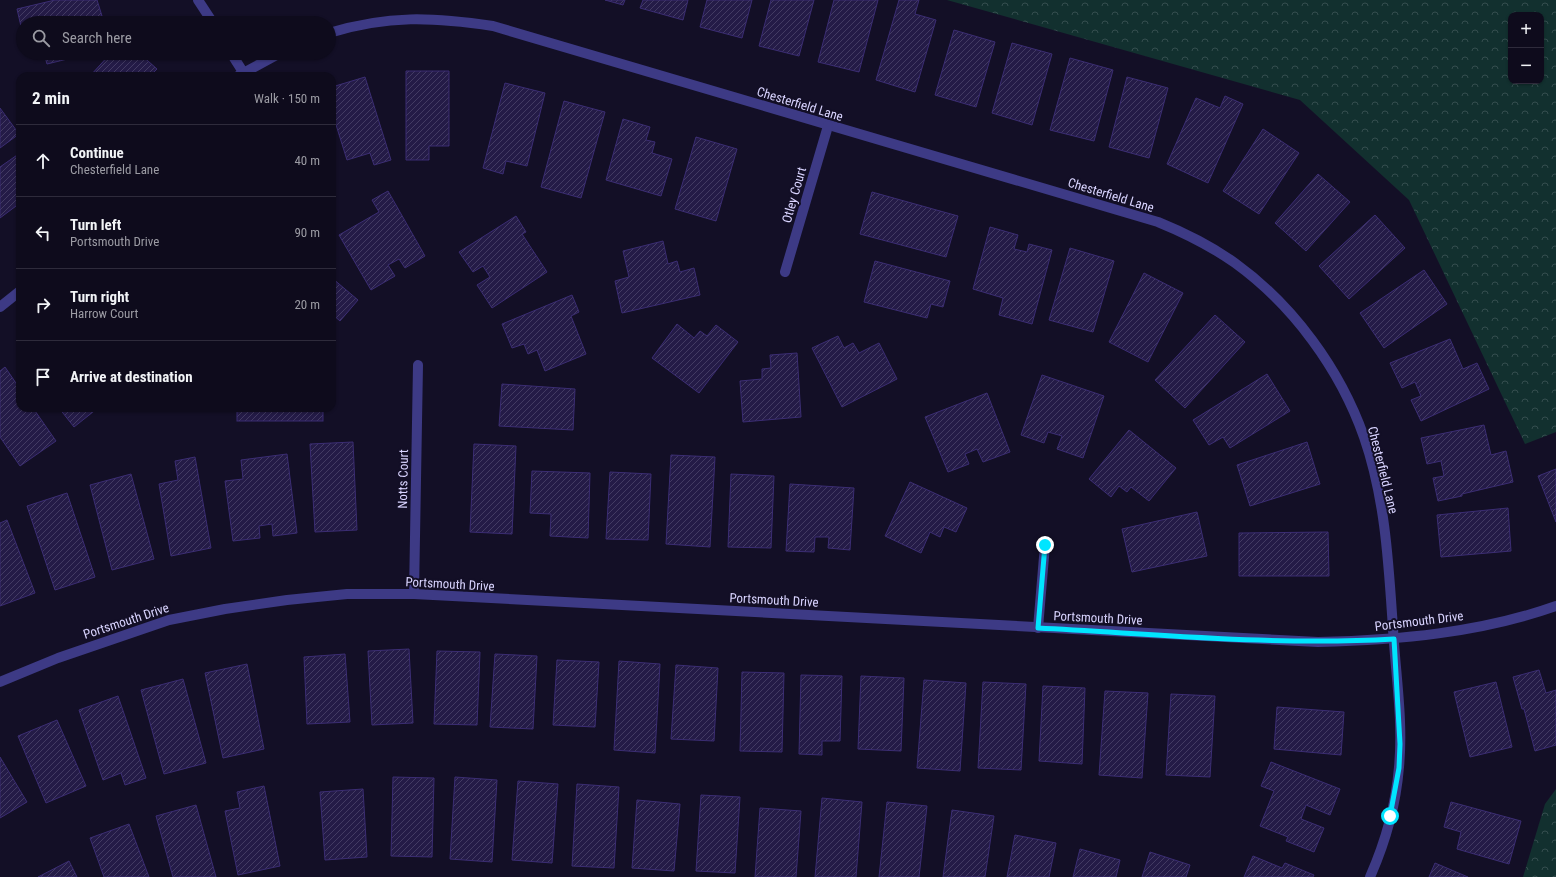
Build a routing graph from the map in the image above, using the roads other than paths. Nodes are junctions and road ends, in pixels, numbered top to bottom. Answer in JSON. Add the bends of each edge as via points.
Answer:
{"nodes":[{"id":1,"x":198,"y":0,"type":"edge"},
{"id":2,"x":208,"y":16,"type":"edge"},
{"id":3,"x":336,"y":31,"type":"edge"},
{"id":4,"x":234,"y":60,"type":"edge"},
{"id":5,"x":267,"y":60,"type":"edge"},
{"id":6,"x":240,"y":72,"type":"edge"},
{"id":7,"x":245,"y":72,"type":"edge"},
{"id":8,"x":828,"y":126,"type":"junction"},
{"id":9,"x":785,"y":272,"type":"dead end"},
{"id":10,"x":16,"y":294,"type":"edge"},
{"id":11,"x":0,"y":307,"type":"edge"},
{"id":12,"x":418,"y":365,"type":"dead end"},
{"id":13,"x":1045,"y":545,"type":"dead end"},
{"id":14,"x":414,"y":594,"type":"junction"},
{"id":15,"x":1556,"y":606,"type":"edge"},
{"id":16,"x":1038,"y":628,"type":"junction"},
{"id":17,"x":1394,"y":639,"type":"junction"},
{"id":18,"x":0,"y":682,"type":"edge"},
{"id":19,"x":1370,"y":877,"type":"edge"}],
"edges":[{"from":1,"to":2,"type":"street"},
{"from":3,"to":8,"type":"street","name":"Chesterfield Lane","via":[[385,20],[417,18],[492,26]]},
{"from":4,"to":6,"type":"street"},
{"from":5,"to":7,"type":"street"},
{"from":8,"to":9,"type":"street","name":"Otley Court"},
{"from":8,"to":17,"type":"street","name":"Chesterfield Lane","via":[[1158,222],[1208,246],[1235,263],[1264,287],[1290,314],[1326,362],[1364,437],[1388,549]]},
{"from":10,"to":11,"type":"street"},
{"from":12,"to":14,"type":"street","name":"Notts Court"},
{"from":13,"to":16,"type":"street"},
{"from":14,"to":16,"type":"street","name":"Portsmouth Drive"},
{"from":14,"to":18,"type":"street","name":"Portsmouth Drive","via":[[347,594],[287,600],[169,620],[65,655]]},
{"from":15,"to":17,"type":"street","name":"Portsmouth Drive","via":[[1463,630]]},
{"from":16,"to":17,"type":"street","name":"Portsmouth Drive","via":[[1296,642]]},
{"from":17,"to":19,"type":"street","name":"Chesterfield Lane","via":[[1399,768],[1390,816]]}]}
